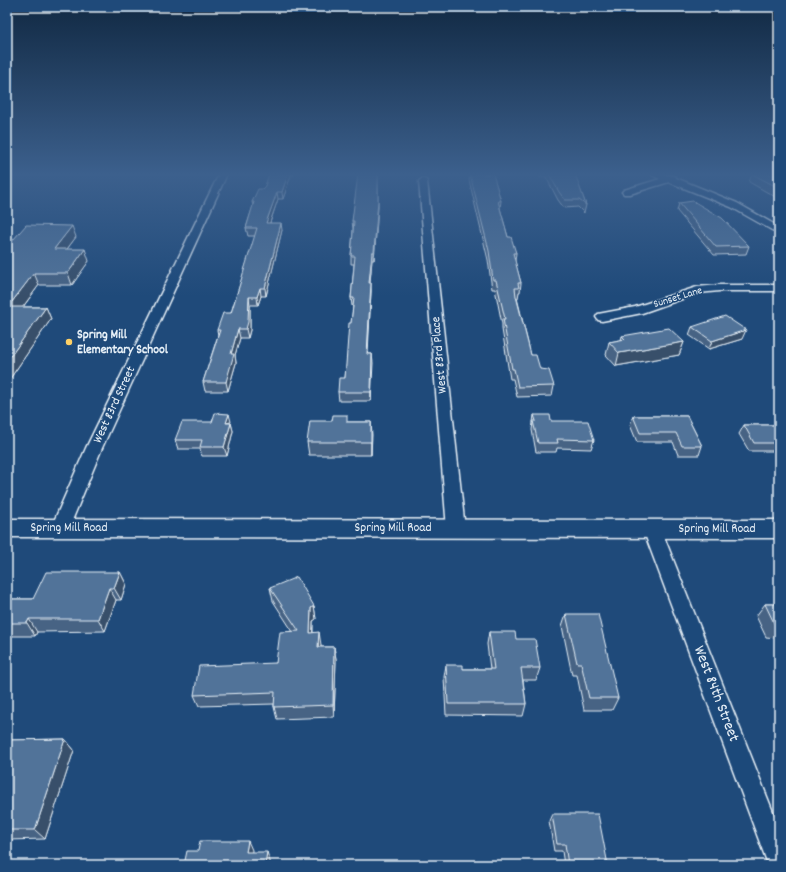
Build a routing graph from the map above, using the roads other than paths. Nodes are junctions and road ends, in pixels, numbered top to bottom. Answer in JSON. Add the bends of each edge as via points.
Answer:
{"nodes":[{"id":1,"x":204,"y":215,"type":"edge"},
{"id":2,"x":426,"y":215,"type":"edge"},
{"id":3,"x":753,"y":215,"type":"edge"},
{"id":4,"x":779,"y":231,"type":"edge"},
{"id":5,"x":779,"y":288,"type":"edge"},
{"id":6,"x":602,"y":317,"type":"dead end"},
{"id":7,"x":7,"y":528,"type":"edge"},
{"id":8,"x":60,"y":528,"type":"junction"},
{"id":9,"x":456,"y":528,"type":"junction"},
{"id":10,"x":652,"y":529,"type":"junction"},
{"id":11,"x":779,"y":529,"type":"edge"},
{"id":12,"x":779,"y":859,"type":"edge"}],
"edges":[{"from":1,"to":8,"type":"street","name":"West 83rd Street","via":[[94,448]]},
{"from":2,"to":9,"type":"street","name":"West 83rd Place"},
{"from":3,"to":4,"type":"street"},
{"from":5,"to":6,"type":"street","name":"Sunset Lane","via":[[697,290],[630,312]]},
{"from":7,"to":8,"type":"street","name":"Spring Mill Road"},
{"from":8,"to":9,"type":"street","name":"Spring Mill Road"},
{"from":9,"to":10,"type":"street","name":"Spring Mill Road"},
{"from":10,"to":11,"type":"street","name":"Spring Mill Road"},
{"from":10,"to":12,"type":"street","name":"West 84th Street"}]}
